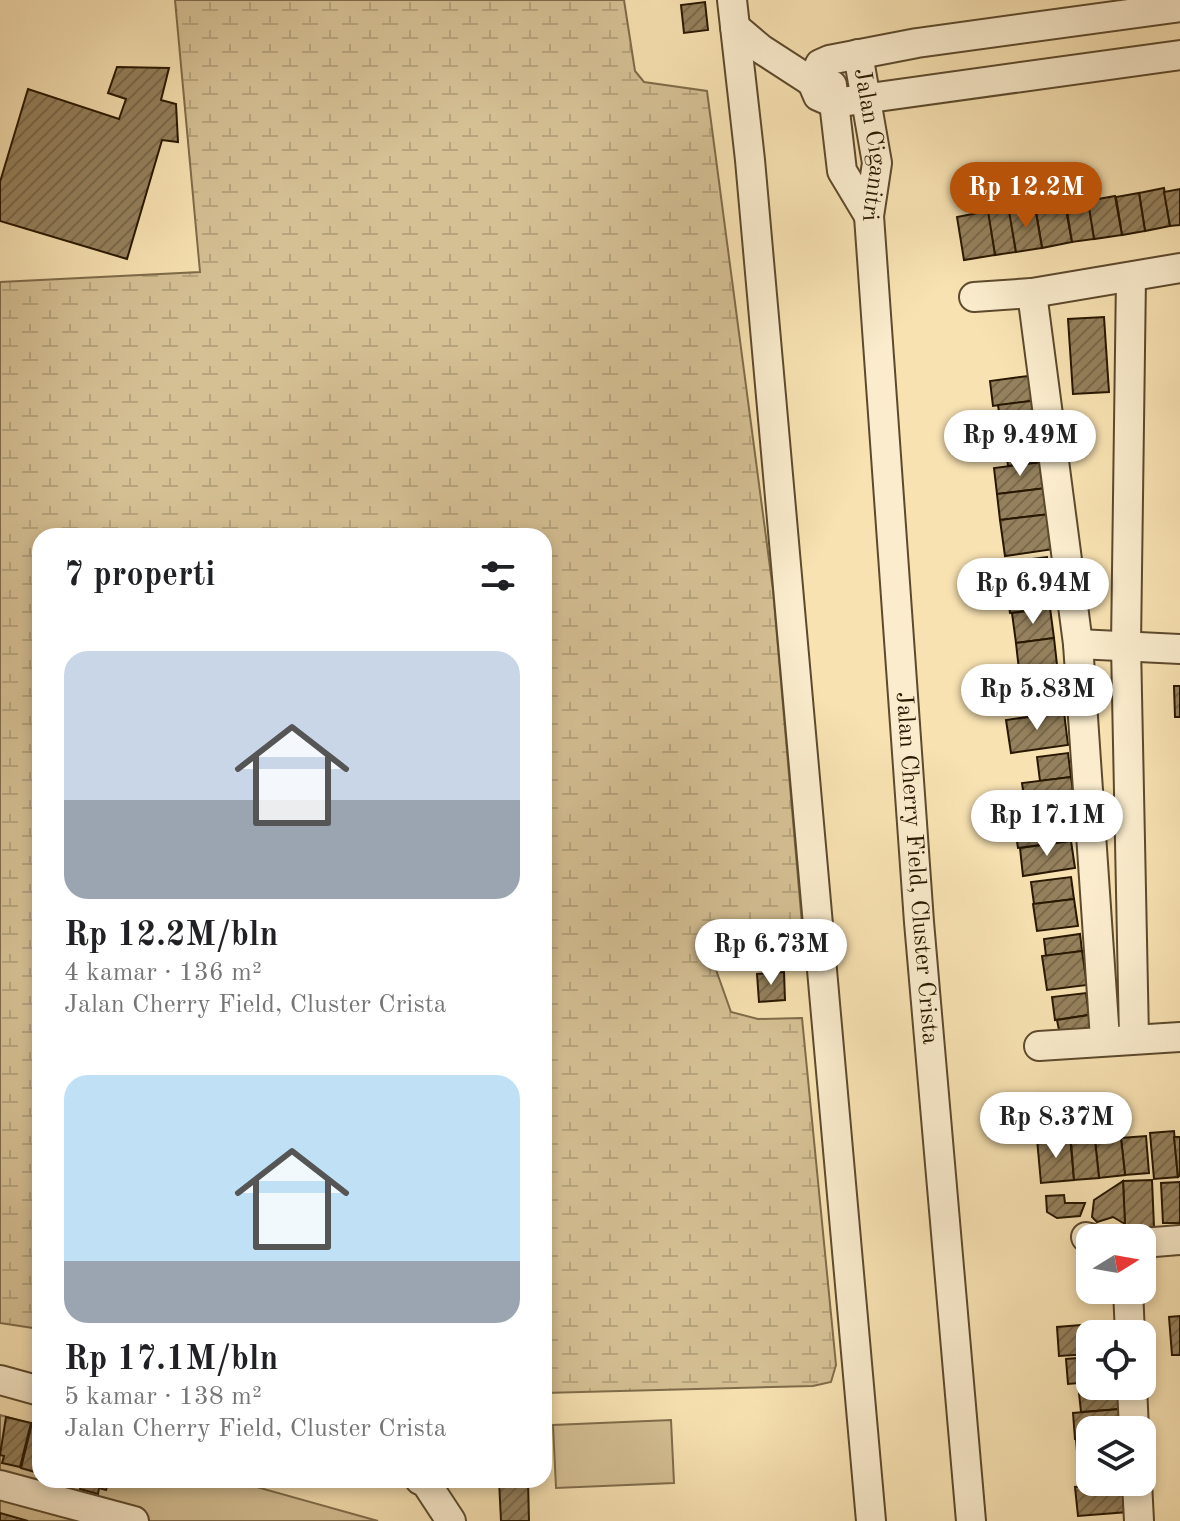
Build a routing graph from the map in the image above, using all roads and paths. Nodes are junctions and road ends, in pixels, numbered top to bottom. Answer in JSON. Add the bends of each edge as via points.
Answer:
{"nodes":[{"id":1,"x":1180,"y":7,"type":"edge"},
{"id":2,"x":733,"y":14,"type":"edge"},
{"id":3,"x":858,"y":54,"type":"junction"},
{"id":4,"x":1180,"y":55,"type":"edge"},
{"id":5,"x":820,"y":71,"type":"junction"},
{"id":6,"x":865,"y":98,"type":"junction"},
{"id":7,"x":834,"y":103,"type":"junction"},
{"id":8,"x":869,"y":216,"type":"junction"},
{"id":9,"x":1180,"y":268,"type":"edge"},
{"id":10,"x":1131,"y":277,"type":"junction"},
{"id":11,"x":1032,"y":293,"type":"junction"},
{"id":12,"x":974,"y":297,"type":"dead end"},
{"id":13,"x":1078,"y":644,"type":"junction"},
{"id":14,"x":1126,"y":645,"type":"junction"},
{"id":15,"x":1180,"y":649,"type":"edge"},
{"id":16,"x":1180,"y":1037,"type":"edge"},
{"id":17,"x":1134,"y":1038,"type":"junction"},
{"id":18,"x":1105,"y":1039,"type":"junction"},
{"id":19,"x":1039,"y":1046,"type":"dead end"},
{"id":20,"x":1180,"y":1240,"type":"edge"},
{"id":21,"x":1156,"y":1242,"type":"edge"},
{"id":22,"x":0,"y":1380,"type":"edge"},
{"id":23,"x":32,"y":1389,"type":"edge"},
{"id":24,"x":0,"y":1485,"type":"edge"},
{"id":25,"x":429,"y":1488,"type":"edge"},
{"id":26,"x":1138,"y":1496,"type":"edge"},
{"id":27,"x":104,"y":1518,"type":"edge"},
{"id":28,"x":134,"y":1521,"type":"edge"},
{"id":29,"x":451,"y":1521,"type":"edge"},
{"id":30,"x":871,"y":1521,"type":"edge"},
{"id":31,"x":971,"y":1521,"type":"edge"},
{"id":32,"x":1139,"y":1521,"type":"edge"}],
"edges":[{"from":1,"to":3,"type":"street"},
{"from":2,"to":5,"type":"street","via":[[761,49]]},
{"from":2,"to":30,"type":"street"},
{"from":3,"to":5,"type":"street"},
{"from":3,"to":6,"type":"street","name":"Jalan Ciganitri"},
{"from":4,"to":6,"type":"street"},
{"from":5,"to":7,"type":"street","via":[[818,96]]},
{"from":6,"to":7,"type":"street"},
{"from":6,"to":8,"type":"street","name":"Jalan Ciganitri","via":[[877,163]]},
{"from":7,"to":8,"type":"street","name":"Jalan Ciganitri","via":[[842,171]]},
{"from":8,"to":31,"type":"street","name":"Jalan Cherry Field, Cluster Crista","via":[[919,922]]},
{"from":9,"to":10,"type":"street"},
{"from":10,"to":11,"type":"street"},
{"from":10,"to":14,"type":"street"},
{"from":11,"to":12,"type":"street"},
{"from":11,"to":13,"type":"street"},
{"from":13,"to":14,"type":"street"},
{"from":13,"to":18,"type":"street"},
{"from":14,"to":15,"type":"street"},
{"from":14,"to":17,"type":"street"},
{"from":16,"to":17,"type":"street"},
{"from":17,"to":18,"type":"street"},
{"from":18,"to":19,"type":"street"},
{"from":20,"to":21,"type":"street"},
{"from":22,"to":23,"type":"street"},
{"from":24,"to":27,"type":"street"},
{"from":25,"to":29,"type":"street"},
{"from":26,"to":32,"type":"street"},
{"from":27,"to":28,"type":"street"}]}
